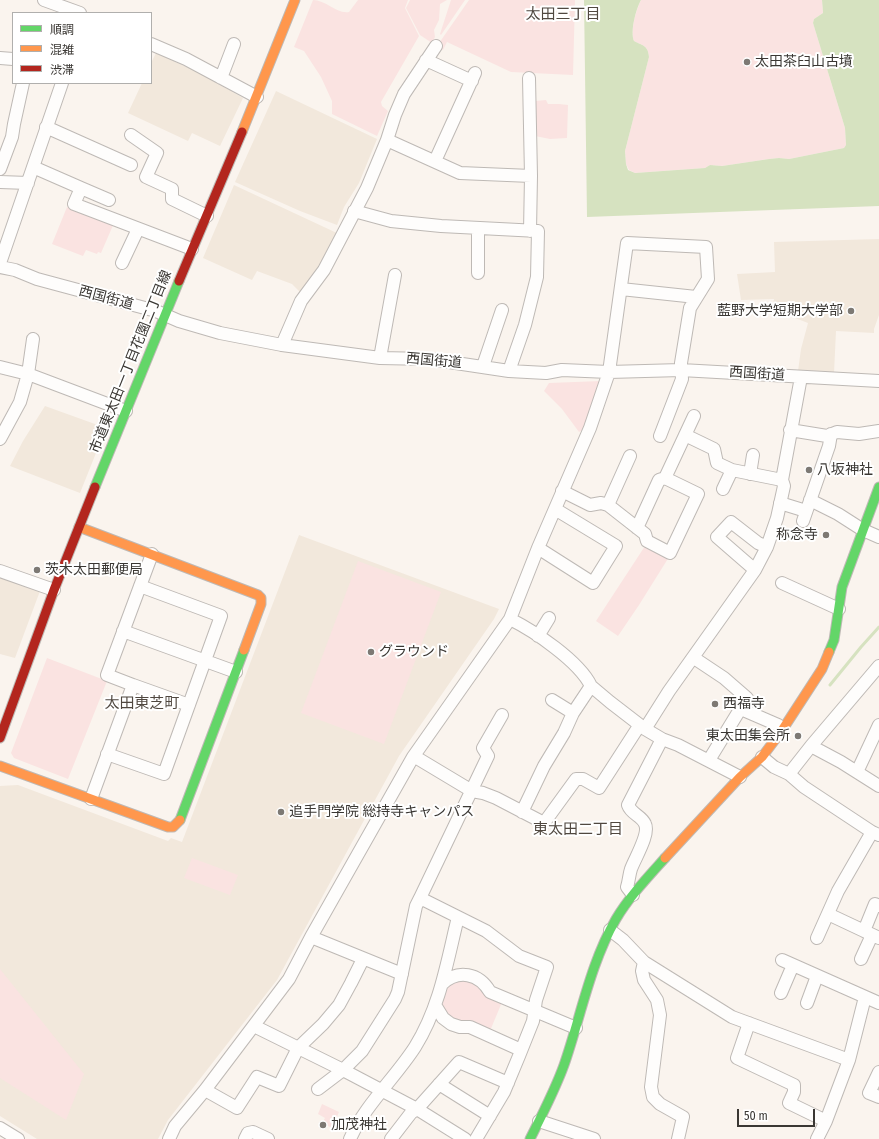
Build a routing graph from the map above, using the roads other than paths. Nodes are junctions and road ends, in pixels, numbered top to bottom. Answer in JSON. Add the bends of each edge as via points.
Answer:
{"nodes":[{"id":1,"x":44,"y":0,"type":"edge"},
{"id":2,"x":295,"y":0,"type":"edge"},
{"id":3,"x":77,"y":12,"type":"edge"},
{"id":4,"x":152,"y":44,"type":"edge"},
{"id":5,"x":234,"y":44,"type":"dead end"},
{"id":6,"x":436,"y":46,"type":"dead end"},
{"id":7,"x":0,"y":58,"type":"edge"},
{"id":8,"x":12,"y":59,"type":"edge"},
{"id":9,"x":426,"y":60,"type":"junction"},
{"id":10,"x":221,"y":78,"type":"junction"},
{"id":11,"x":529,"y":78,"type":"dead end"},
{"id":12,"x":23,"y":84,"type":"edge"},
{"id":13,"x":62,"y":84,"type":"edge"},
{"id":14,"x":257,"y":97,"type":"junction"},
{"id":15,"x":46,"y":127,"type":"junction"},
{"id":16,"x":131,"y":135,"type":"dead end"},
{"id":17,"x":387,"y":140,"type":"junction"},
{"id":18,"x":434,"y":161,"type":"junction"},
{"id":19,"x":131,"y":165,"type":"dead end"},
{"id":20,"x":33,"y":167,"type":"junction"},
{"id":21,"x":0,"y":169,"type":"edge"},
{"id":22,"x":531,"y":176,"type":"junction"},
{"id":23,"x":0,"y":182,"type":"edge"},
{"id":24,"x":28,"y":183,"type":"junction"},
{"id":25,"x":81,"y":188,"type":"junction"},
{"id":26,"x":109,"y":200,"type":"dead end"},
{"id":27,"x":354,"y":211,"type":"junction"},
{"id":28,"x":207,"y":216,"type":"junction"},
{"id":29,"x":478,"y":228,"type":"junction"},
{"id":30,"x":138,"y":229,"type":"junction"},
{"id":31,"x":530,"y":231,"type":"junction"},
{"id":32,"x":192,"y":249,"type":"junction"},
{"id":33,"x":0,"y":263,"type":"edge"},
{"id":34,"x":122,"y":263,"type":"dead end"},
{"id":35,"x":0,"y":267,"type":"edge"},
{"id":36,"x":478,"y":273,"type":"dead end"},
{"id":37,"x":395,"y":275,"type":"dead end"},
{"id":38,"x":621,"y":289,"type":"junction"},
{"id":39,"x":696,"y":297,"type":"junction"},
{"id":40,"x":502,"y":310,"type":"dead end"},
{"id":41,"x":164,"y":315,"type":"junction"},
{"id":42,"x":33,"y":338,"type":"dead end"},
{"id":43,"x":282,"y":345,"type":"junction"},
{"id":44,"x":380,"y":358,"type":"junction"},
{"id":45,"x":483,"y":366,"type":"junction"},
{"id":46,"x":0,"y":367,"type":"edge"},
{"id":47,"x":682,"y":370,"type":"junction"},
{"id":48,"x":509,"y":371,"type":"junction"},
{"id":49,"x":608,"y":372,"type":"junction"},
{"id":50,"x":28,"y":374,"type":"junction"},
{"id":51,"x":801,"y":377,"type":"junction"},
{"id":52,"x":879,"y":381,"type":"edge"},
{"id":53,"x":126,"y":411,"type":"junction"},
{"id":54,"x":694,"y":416,"type":"dead end"},
{"id":55,"x":790,"y":430,"type":"junction"},
{"id":56,"x":879,"y":431,"type":"edge"},
{"id":57,"x":830,"y":434,"type":"junction"},
{"id":58,"x":685,"y":435,"type":"junction"},
{"id":59,"x":660,"y":436,"type":"dead end"},
{"id":60,"x":0,"y":440,"type":"edge"},
{"id":61,"x":753,"y":455,"type":"dead end"},
{"id":62,"x":630,"y":456,"type":"dead end"},
{"id":63,"x":732,"y":470,"type":"junction"},
{"id":64,"x":750,"y":474,"type":"junction"},
{"id":65,"x":664,"y":478,"type":"junction"},
{"id":66,"x":782,"y":480,"type":"junction"},
{"id":67,"x":879,"y":487,"type":"edge"},
{"id":68,"x":723,"y":488,"type":"dead end"},
{"id":69,"x":562,"y":491,"type":"junction"},
{"id":70,"x":780,"y":503,"type":"junction"},
{"id":71,"x":608,"y":505,"type":"junction"},
{"id":72,"x":555,"y":509,"type":"junction"},
{"id":73,"x":806,"y":511,"type":"junction"},
{"id":74,"x":79,"y":527,"type":"junction"},
{"id":75,"x":637,"y":528,"type":"junction"},
{"id":76,"x":863,"y":530,"type":"junction"},
{"id":77,"x":879,"y":537,"type":"edge"},
{"id":78,"x":767,"y":547,"type":"junction"},
{"id":79,"x":538,"y":548,"type":"junction"},
{"id":80,"x":152,"y":554,"type":"junction"},
{"id":81,"x":755,"y":570,"type":"junction"},
{"id":82,"x":0,"y":571,"type":"edge"},
{"id":83,"x":782,"y":583,"type":"dead end"},
{"id":84,"x":140,"y":586,"type":"junction"},
{"id":85,"x":54,"y":590,"type":"junction"},
{"id":86,"x":839,"y":609,"type":"junction"},
{"id":87,"x":549,"y":618,"type":"dead end"},
{"id":88,"x":510,"y":619,"type":"junction"},
{"id":89,"x":124,"y":631,"type":"junction"},
{"id":90,"x":538,"y":636,"type":"junction"},
{"id":91,"x":694,"y":658,"type":"junction"},
{"id":92,"x":205,"y":661,"type":"junction"},
{"id":93,"x":879,"y":666,"type":"edge"},
{"id":94,"x":236,"y":672,"type":"junction"},
{"id":95,"x":133,"y":685,"type":"junction"},
{"id":96,"x":591,"y":686,"type":"junction"},
{"id":97,"x":552,"y":700,"type":"dead end"},
{"id":98,"x":189,"y":705,"type":"junction"},
{"id":99,"x":741,"y":709,"type":"junction"},
{"id":100,"x":573,"y":713,"type":"junction"},
{"id":101,"x":502,"y":715,"type":"dead end"},
{"id":102,"x":879,"y":725,"type":"edge"},
{"id":103,"x":642,"y":727,"type":"junction"},
{"id":104,"x":783,"y":729,"type":"junction"},
{"id":105,"x":0,"y":738,"type":"edge"},
{"id":106,"x":662,"y":739,"type":"junction"},
{"id":107,"x":811,"y":746,"type":"junction"},
{"id":108,"x":108,"y":754,"type":"junction"},
{"id":109,"x":413,"y":757,"type":"junction"},
{"id":110,"x":762,"y":757,"type":"junction"},
{"id":111,"x":709,"y":760,"type":"junction"},
{"id":112,"x":0,"y":766,"type":"edge"},
{"id":113,"x":857,"y":772,"type":"junction"},
{"id":114,"x":789,"y":774,"type":"junction"},
{"id":115,"x":740,"y":777,"type":"junction"},
{"id":116,"x":879,"y":786,"type":"edge"},
{"id":117,"x":472,"y":791,"type":"junction"},
{"id":118,"x":91,"y":799,"type":"junction"},
{"id":119,"x":522,"y":812,"type":"junction"},
{"id":120,"x":875,"y":833,"type":"edge"},
{"id":121,"x":633,"y":895,"type":"junction"},
{"id":122,"x":420,"y":898,"type":"junction"},
{"id":123,"x":879,"y":906,"type":"edge"},
{"id":124,"x":828,"y":914,"type":"junction"},
{"id":125,"x":458,"y":917,"type":"junction"},
{"id":126,"x":610,"y":930,"type":"junction"},
{"id":127,"x":872,"y":935,"type":"edge"},
{"id":128,"x":311,"y":937,"type":"junction"},
{"id":129,"x":817,"y":938,"type":"dead end"},
{"id":130,"x":363,"y":959,"type":"junction"},
{"id":131,"x":861,"y":959,"type":"dead end"},
{"id":132,"x":644,"y":962,"type":"junction"},
{"id":133,"x":402,"y":974,"type":"junction"},
{"id":134,"x":817,"y":976,"type":"junction"},
{"id":135,"x":442,"y":984,"type":"junction"},
{"id":136,"x":781,"y":993,"type":"dead end"},
{"id":137,"x":865,"y":997,"type":"junction"},
{"id":138,"x":807,"y":1002,"type":"dead end"},
{"id":139,"x":879,"y":1003,"type":"edge"},
{"id":140,"x":435,"y":1005,"type":"junction"},
{"id":141,"x":535,"y":1010,"type":"junction"},
{"id":142,"x":749,"y":1023,"type":"junction"},
{"id":143,"x":254,"y":1026,"type":"junction"},
{"id":144,"x":576,"y":1028,"type":"junction"},
{"id":145,"x":298,"y":1048,"type":"junction"},
{"id":146,"x":522,"y":1050,"type":"junction"},
{"id":147,"x":849,"y":1060,"type":"junction"},
{"id":148,"x":343,"y":1070,"type":"junction"},
{"id":149,"x":879,"y":1072,"type":"edge"},
{"id":150,"x":439,"y":1084,"type":"junction"},
{"id":151,"x":508,"y":1084,"type":"junction"},
{"id":152,"x":318,"y":1089,"type":"dead end"},
{"id":153,"x":205,"y":1090,"type":"junction"},
{"id":154,"x":382,"y":1090,"type":"junction"},
{"id":155,"x":879,"y":1097,"type":"edge"},
{"id":156,"x":417,"y":1109,"type":"junction"},
{"id":157,"x":490,"y":1116,"type":"junction"},
{"id":158,"x":539,"y":1121,"type":"junction"},
{"id":159,"x":826,"y":1121,"type":"junction"},
{"id":160,"x":0,"y":1128,"type":"edge"},
{"id":161,"x":18,"y":1139,"type":"edge"},
{"id":162,"x":169,"y":1139,"type":"edge"},
{"id":163,"x":246,"y":1139,"type":"edge"},
{"id":164,"x":268,"y":1139,"type":"edge"},
{"id":165,"x":350,"y":1139,"type":"edge"},
{"id":166,"x":391,"y":1139,"type":"edge"},
{"id":167,"x":465,"y":1139,"type":"edge"},
{"id":168,"x":476,"y":1139,"type":"edge"},
{"id":169,"x":530,"y":1139,"type":"edge"},
{"id":170,"x":594,"y":1139,"type":"edge"},
{"id":171,"x":678,"y":1139,"type":"edge"},
{"id":172,"x":817,"y":1139,"type":"edge"}],
"edges":[{"from":1,"to":3,"type":"street"},
{"from":2,"to":14,"type":"street","name":"市道東太田一丁目花園二丁目線"},
{"from":4,"to":10,"type":"street"},
{"from":5,"to":10,"type":"street"},
{"from":6,"to":9,"type":"street"},
{"from":7,"to":8,"type":"street"},
{"from":9,"to":17,"type":"street","via":[[404,94]]},
{"from":9,"to":18,"type":"street","via":[[474,77]]},
{"from":10,"to":14,"type":"street"},
{"from":11,"to":22,"type":"street"},
{"from":12,"to":21,"type":"street","via":[[12,137]]},
{"from":13,"to":15,"type":"street"},
{"from":14,"to":28,"type":"street","name":"市道東太田一丁目花園二丁目線"},
{"from":15,"to":19,"type":"street"},
{"from":15,"to":20,"type":"street"},
{"from":16,"to":28,"type":"street","via":[[157,153],[146,177],[172,189],[172,199]]},
{"from":17,"to":18,"type":"street"},
{"from":17,"to":27,"type":"street","via":[[367,188]]},
{"from":18,"to":22,"type":"street","via":[[460,173]]},
{"from":20,"to":24,"type":"street"},
{"from":20,"to":25,"type":"street"},
{"from":22,"to":31,"type":"street"},
{"from":23,"to":24,"type":"street"},
{"from":24,"to":33,"type":"street"},
{"from":25,"to":26,"type":"street"},
{"from":25,"to":30,"type":"street","via":[[74,204]]},
{"from":27,"to":29,"type":"street","via":[[391,221]]},
{"from":27,"to":43,"type":"street","via":[[328,263],[301,301]]},
{"from":28,"to":32,"type":"street","name":"市道東太田一丁目花園二丁目線"},
{"from":29,"to":31,"type":"street"},
{"from":29,"to":36,"type":"street"},
{"from":30,"to":32,"type":"street"},
{"from":30,"to":34,"type":"street"},
{"from":31,"to":48,"type":"street","via":[[538,231],[537,277],[525,325]]},
{"from":32,"to":41,"type":"street","name":"市道東太田一丁目花園二丁目線"},
{"from":35,"to":41,"type":"street","name":"西国街道"},
{"from":37,"to":44,"type":"street"},
{"from":38,"to":39,"type":"street"},
{"from":38,"to":39,"type":"street","via":[[626,243],[706,247],[708,279]]},
{"from":38,"to":49,"type":"street"},
{"from":39,"to":47,"type":"street","via":[[690,308]]},
{"from":40,"to":45,"type":"street"},
{"from":41,"to":43,"type":"street","name":"西国街道","via":[[199,328]]},
{"from":41,"to":53,"type":"street","name":"市道東太田一丁目花園二丁目線"},
{"from":42,"to":50,"type":"street"},
{"from":43,"to":44,"type":"street","name":"西国街道"},
{"from":44,"to":45,"type":"street","name":"西国街道","via":[[429,359]]},
{"from":45,"to":48,"type":"street","name":"西国街道"},
{"from":46,"to":50,"type":"street"},
{"from":47,"to":49,"type":"street","name":"西国街道"},
{"from":47,"to":51,"type":"street","name":"西国街道"},
{"from":47,"to":59,"type":"street","via":[[679,389]]},
{"from":48,"to":49,"type":"street","name":"西国街道"},
{"from":49,"to":69,"type":"street","via":[[590,428]]},
{"from":50,"to":53,"type":"street"},
{"from":50,"to":60,"type":"street","via":[[20,402]]},
{"from":51,"to":52,"type":"street","name":"西国街道"},
{"from":51,"to":55,"type":"street"},
{"from":53,"to":74,"type":"street","name":"市道東太田一丁目花園二丁目線"},
{"from":54,"to":58,"type":"street"},
{"from":55,"to":57,"type":"street","via":[[827,436]]},
{"from":55,"to":66,"type":"street"},
{"from":56,"to":57,"type":"street"},
{"from":57,"to":73,"type":"street","via":[[829,446]]},
{"from":58,"to":63,"type":"street","via":[[714,449],[717,463]]},
{"from":58,"to":65,"type":"street"},
{"from":61,"to":64,"type":"street"},
{"from":62,"to":71,"type":"street"},
{"from":63,"to":64,"type":"street"},
{"from":63,"to":68,"type":"street"},
{"from":64,"to":66,"type":"street"},
{"from":65,"to":75,"type":"street","via":[[659,480]]},
{"from":65,"to":75,"type":"street","via":[[698,494],[670,553],[647,541]]},
{"from":66,"to":70,"type":"street","via":[[784,486]]},
{"from":67,"to":76,"type":"street"},
{"from":69,"to":71,"type":"street","via":[[586,504]]},
{"from":69,"to":72,"type":"street"},
{"from":70,"to":73,"type":"street"},
{"from":70,"to":78,"type":"street"},
{"from":71,"to":75,"type":"street"},
{"from":72,"to":79,"type":"street"},
{"from":72,"to":79,"type":"street","via":[[616,546],[593,583]]},
{"from":73,"to":76,"type":"street","via":[[838,514]]},
{"from":74,"to":80,"type":"street"},
{"from":74,"to":85,"type":"street","name":"市道東太田一丁目花園二丁目線"},
{"from":76,"to":77,"type":"street"},
{"from":76,"to":86,"type":"street","via":[[842,587]]},
{"from":78,"to":81,"type":"street"},
{"from":78,"to":81,"type":"street","via":[[731,522],[717,537]]},
{"from":79,"to":88,"type":"street"},
{"from":80,"to":84,"type":"street"},
{"from":80,"to":94,"type":"street","via":[[261,598]]},
{"from":81,"to":91,"type":"street"},
{"from":82,"to":85,"type":"street"},
{"from":83,"to":86,"type":"street"},
{"from":84,"to":89,"type":"street"},
{"from":84,"to":92,"type":"street","via":[[221,616]]},
{"from":85,"to":105,"type":"street","name":"市道東太田一丁目花園二丁目線"},
{"from":86,"to":104,"type":"street","via":[[834,640],[822,669]]},
{"from":87,"to":90,"type":"street"},
{"from":88,"to":90,"type":"street"},
{"from":88,"to":109,"type":"street"},
{"from":89,"to":92,"type":"street"},
{"from":89,"to":95,"type":"street","via":[[107,676]]},
{"from":90,"to":96,"type":"street","via":[[572,663]]},
{"from":91,"to":99,"type":"street","via":[[724,678],[747,698]]},
{"from":91,"to":103,"type":"street"},
{"from":92,"to":94,"type":"street"},
{"from":92,"to":98,"type":"street"},
{"from":93,"to":107,"type":"street"},
{"from":94,"to":118,"type":"street","via":[[176,826],[168,827]]},
{"from":95,"to":98,"type":"street"},
{"from":95,"to":108,"type":"street"},
{"from":96,"to":100,"type":"street"},
{"from":96,"to":103,"type":"street"},
{"from":97,"to":100,"type":"street"},
{"from":98,"to":108,"type":"street","via":[[164,774]]},
{"from":99,"to":104,"type":"street"},
{"from":99,"to":111,"type":"street"},
{"from":100,"to":119,"type":"street"},
{"from":101,"to":117,"type":"street","via":[[483,748],[488,756]]},
{"from":102,"to":113,"type":"street"},
{"from":103,"to":106,"type":"street"},
{"from":103,"to":119,"type":"street","via":[[599,788],[582,779],[576,779],[544,823]]},
{"from":104,"to":110,"type":"street"},
{"from":106,"to":111,"type":"street"},
{"from":106,"to":121,"type":"street","via":[[628,805],[646,827],[627,887]]},
{"from":107,"to":113,"type":"street"},
{"from":107,"to":114,"type":"street"},
{"from":108,"to":118,"type":"street"},
{"from":109,"to":117,"type":"street"},
{"from":109,"to":128,"type":"street"},
{"from":110,"to":114,"type":"street","via":[[774,767]]},
{"from":110,"to":115,"type":"street"},
{"from":111,"to":115,"type":"street"},
{"from":112,"to":118,"type":"street"},
{"from":113,"to":116,"type":"street"},
{"from":114,"to":120,"type":"street","via":[[804,787]]},
{"from":115,"to":121,"type":"street"},
{"from":117,"to":119,"type":"street","via":[[490,795]]},
{"from":117,"to":122,"type":"street"},
{"from":120,"to":124,"type":"street","via":[[838,892]]},
{"from":121,"to":126,"type":"street"},
{"from":122,"to":125,"type":"street"},
{"from":122,"to":133,"type":"street","via":[[416,906]]},
{"from":123,"to":127,"type":"street","via":[[875,904]]},
{"from":124,"to":127,"type":"street"},
{"from":124,"to":129,"type":"street"},
{"from":125,"to":135,"type":"street"},
{"from":125,"to":141,"type":"street","via":[[486,930],[519,956],[547,967]]},
{"from":126,"to":132,"type":"street"},
{"from":126,"to":144,"type":"street","via":[[598,956]]},
{"from":127,"to":131,"type":"street"},
{"from":128,"to":130,"type":"street"},
{"from":128,"to":143,"type":"street","via":[[289,979]]},
{"from":130,"to":133,"type":"street"},
{"from":130,"to":145,"type":"street","via":[[339,1005]]},
{"from":132,"to":142,"type":"street","via":[[732,1017]]},
{"from":132,"to":171,"type":"street","via":[[644,980],[656,1000],[660,1015],[653,1097],[683,1117]]},
{"from":133,"to":148,"type":"street","via":[[398,992],[387,1013],[362,1051]]},
{"from":134,"to":136,"type":"street","via":[[788,963]]},
{"from":134,"to":137,"type":"street"},
{"from":134,"to":138,"type":"street"},
{"from":135,"to":140,"type":"street"},
{"from":135,"to":141,"type":"street","via":[[453,977],[470,975],[482,981],[490,992]]},
{"from":137,"to":139,"type":"street"},
{"from":137,"to":147,"type":"street"},
{"from":140,"to":146,"type":"street","via":[[443,1018],[451,1024],[470,1027]]},
{"from":140,"to":154,"type":"street","via":[[415,1046]]},
{"from":141,"to":144,"type":"street"},
{"from":141,"to":146,"type":"street","via":[[534,1020]]},
{"from":142,"to":147,"type":"street"},
{"from":142,"to":159,"type":"street","via":[[738,1058],[794,1085],[789,1104]]},
{"from":143,"to":145,"type":"street"},
{"from":143,"to":153,"type":"street"},
{"from":144,"to":158,"type":"street","via":[[556,1084]]},
{"from":145,"to":148,"type":"street"},
{"from":145,"to":153,"type":"street","via":[[279,1086],[257,1077],[237,1108]]},
{"from":146,"to":151,"type":"street"},
{"from":147,"to":159,"type":"street"},
{"from":148,"to":152,"type":"street"},
{"from":148,"to":154,"type":"street"},
{"from":149,"to":155,"type":"street","via":[[869,1093]]},
{"from":150,"to":151,"type":"street","via":[[459,1062]]},
{"from":150,"to":156,"type":"street"},
{"from":150,"to":157,"type":"street"},
{"from":151,"to":157,"type":"street"},
{"from":153,"to":162,"type":"street","via":[[175,1126]]},
{"from":154,"to":156,"type":"street"},
{"from":154,"to":165,"type":"street","via":[[356,1126]]},
{"from":156,"to":166,"type":"street"},
{"from":156,"to":167,"type":"street"},
{"from":157,"to":168,"type":"street"},
{"from":158,"to":169,"type":"street"},
{"from":158,"to":170,"type":"street"},
{"from":159,"to":172,"type":"street"},
{"from":160,"to":161,"type":"street"},
{"from":163,"to":164,"type":"street","via":[[248,1133],[253,1132]]}]}
